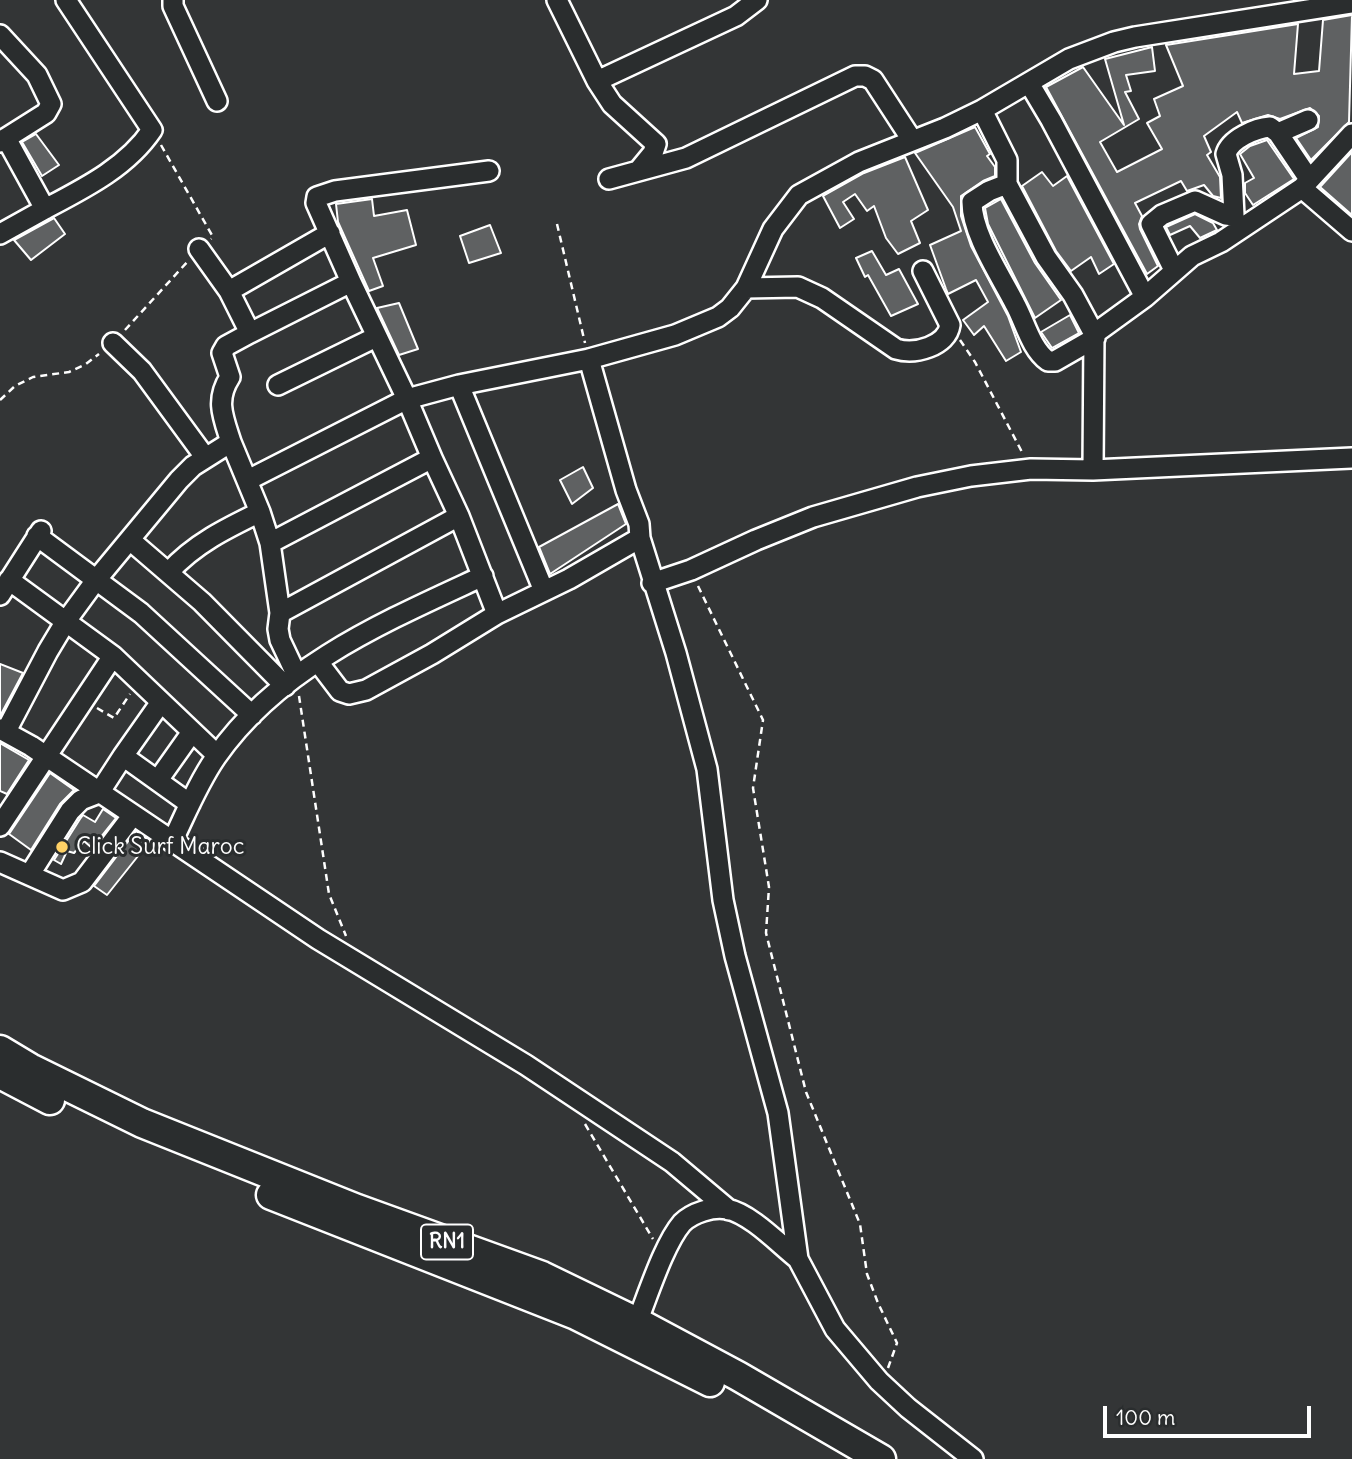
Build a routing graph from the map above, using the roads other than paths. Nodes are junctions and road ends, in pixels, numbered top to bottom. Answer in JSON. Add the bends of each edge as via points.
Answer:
{"nodes":[{"id":1,"x":66,"y":0,"type":"edge"},
{"id":2,"x":173,"y":0,"type":"edge"},
{"id":3,"x":557,"y":0,"type":"edge"},
{"id":4,"x":757,"y":0,"type":"edge"},
{"id":5,"x":1352,"y":3,"type":"edge"},
{"id":6,"x":0,"y":35,"type":"edge"},
{"id":7,"x":597,"y":81,"type":"junction"},
{"id":8,"x":1029,"y":83,"type":"junction"},
{"id":9,"x":217,"y":101,"type":"dead end"},
{"id":10,"x":982,"y":110,"type":"junction"},
{"id":11,"x":1308,"y":120,"type":"dead end"},
{"id":12,"x":1278,"y":133,"type":"junction"},
{"id":13,"x":3,"y":140,"type":"edge"},
{"id":14,"x":912,"y":140,"type":"junction"},
{"id":15,"x":1348,"y":146,"type":"edge"},
{"id":16,"x":639,"y":170,"type":"junction"},
{"id":17,"x":489,"y":171,"type":"dead end"},
{"id":18,"x":609,"y":179,"type":"dead end"},
{"id":19,"x":1007,"y":184,"type":"junction"},
{"id":20,"x":1305,"y":184,"type":"junction"},
{"id":21,"x":46,"y":209,"type":"junction"},
{"id":22,"x":1238,"y":222,"type":"junction"},
{"id":23,"x":1352,"y":231,"type":"edge"},
{"id":24,"x":330,"y":233,"type":"junction"},
{"id":25,"x":0,"y":234,"type":"edge"},
{"id":26,"x":199,"y":249,"type":"road end"},
{"id":27,"x":1174,"y":270,"type":"junction"},
{"id":28,"x":923,"y":271,"type":"dead end"},
{"id":29,"x":351,"y":282,"type":"junction"},
{"id":30,"x":746,"y":288,"type":"junction"},
{"id":31,"x":229,"y":291,"type":"junction"},
{"id":32,"x":1145,"y":296,"type":"junction"},
{"id":33,"x":250,"y":333,"type":"junction"},
{"id":34,"x":1094,"y":336,"type":"junction"},
{"id":35,"x":376,"y":337,"type":"junction"},
{"id":36,"x":113,"y":343,"type":"road end"},
{"id":37,"x":589,"y":359,"type":"junction"},
{"id":38,"x":278,"y":385,"type":"dead end"},
{"id":39,"x":459,"y":385,"type":"junction"},
{"id":40,"x":407,"y":400,"type":"junction"},
{"id":41,"x":231,"y":442,"type":"junction"},
{"id":42,"x":205,"y":457,"type":"junction"},
{"id":43,"x":432,"y":458,"type":"junction"},
{"id":44,"x":1352,"y":458,"type":"edge"},
{"id":45,"x":1093,"y":470,"type":"junction"},
{"id":46,"x":248,"y":480,"type":"junction"},
{"id":47,"x":260,"y":512,"type":"junction"},
{"id":48,"x":459,"y":516,"type":"junction"},
{"id":49,"x":640,"y":538,"type":"junction"},
{"id":50,"x":130,"y":540,"type":"junction"},
{"id":51,"x":270,"y":543,"type":"junction"},
{"id":52,"x":169,"y":572,"type":"junction"},
{"id":53,"x":483,"y":576,"type":"junction"},
{"id":54,"x":96,"y":580,"type":"junction"},
{"id":55,"x":652,"y":583,"type":"junction"},
{"id":56,"x":5,"y":587,"type":"edge"},
{"id":57,"x":544,"y":591,"type":"junction"},
{"id":58,"x":280,"y":613,"type":"junction"},
{"id":59,"x":497,"y":614,"type":"junction"},
{"id":60,"x":66,"y":621,"type":"junction"},
{"id":61,"x":113,"y":656,"type":"junction"},
{"id":62,"x":318,"y":662,"type":"junction"},
{"id":63,"x":291,"y":681,"type":"junction"},
{"id":64,"x":161,"y":702,"type":"junction"},
{"id":65,"x":252,"y":715,"type":"junction"},
{"id":66,"x":3,"y":730,"type":"edge"},
{"id":67,"x":192,"y":732,"type":"junction"},
{"id":68,"x":217,"y":755,"type":"junction"},
{"id":69,"x":123,"y":756,"type":"junction"},
{"id":70,"x":47,"y":757,"type":"junction"},
{"id":71,"x":158,"y":780,"type":"junction"},
{"id":72,"x":99,"y":793,"type":"junction"},
{"id":73,"x":190,"y":804,"type":"junction"},
{"id":74,"x":133,"y":815,"type":"junction"},
{"id":75,"x":0,"y":826,"type":"edge"},
{"id":76,"x":172,"y":842,"type":"junction"},
{"id":77,"x":0,"y":862,"type":"edge"},
{"id":78,"x":30,"y":874,"type":"junction"},
{"id":79,"x":0,"y":1050,"type":"edge"},
{"id":80,"x":0,"y":1074,"type":"edge"},
{"id":81,"x":729,"y":1210,"type":"junction"},
{"id":82,"x":798,"y":1259,"type":"junction"},
{"id":83,"x":637,"y":1322,"type":"junction"},
{"id":84,"x":845,"y":1459,"type":"edge"},
{"id":85,"x":881,"y":1459,"type":"edge"},
{"id":86,"x":973,"y":1459,"type":"edge"}],
"edges":[{"from":1,"to":21,"type":"street","via":[[152,130],[135,152],[100,179]]},
{"from":2,"to":9,"type":"street"},
{"from":3,"to":7,"type":"street"},
{"from":4,"to":7,"type":"street","via":[[736,16]]},
{"from":5,"to":8,"type":"street","via":[[1114,42],[1069,59]]},
{"from":6,"to":13,"type":"street","via":[[37,75],[51,104],[46,113]]},
{"from":7,"to":16,"type":"street","via":[[615,107],[656,144]]},
{"from":8,"to":10,"type":"street"},
{"from":8,"to":32,"type":"street"},
{"from":10,"to":14,"type":"street"},
{"from":10,"to":19,"type":"street","via":[[1007,160]]},
{"from":11,"to":12,"type":"street"},
{"from":12,"to":20,"type":"street"},
{"from":12,"to":22,"type":"street","via":[[1261,128],[1227,149]]},
{"from":13,"to":21,"type":"street"},
{"from":14,"to":16,"type":"street","via":[[873,80],[855,76],[686,158]]},
{"from":14,"to":30,"type":"street","via":[[799,195],[773,229]]},
{"from":15,"to":20,"type":"street"},
{"from":16,"to":18,"type":"street"},
{"from":17,"to":24,"type":"street","via":[[319,195],[316,203]]},
{"from":19,"to":34,"type":"street"},
{"from":19,"to":34,"type":"street","via":[[972,202],[973,214],[994,268],[1040,355],[1048,362],[1055,361]]},
{"from":20,"to":22,"type":"street"},
{"from":20,"to":23,"type":"street"},
{"from":21,"to":25,"type":"street"},
{"from":22,"to":27,"type":"street"},
{"from":22,"to":27,"type":"street","via":[[1195,201],[1154,220],[1154,234]]},
{"from":24,"to":29,"type":"street"},
{"from":24,"to":31,"type":"street"},
{"from":26,"to":31,"type":"street"},
{"from":27,"to":32,"type":"street"},
{"from":28,"to":30,"type":"street","via":[[950,325],[948,335],[939,342],[904,351],[798,287]]},
{"from":29,"to":33,"type":"street"},
{"from":29,"to":35,"type":"street"},
{"from":30,"to":37,"type":"street","via":[[730,309],[698,327]]},
{"from":31,"to":33,"type":"street"},
{"from":32,"to":34,"type":"street"},
{"from":33,"to":41,"type":"street","via":[[222,353],[230,377],[222,389],[222,416]]},
{"from":34,"to":45,"type":"street"},
{"from":35,"to":38,"type":"street"},
{"from":35,"to":40,"type":"street"},
{"from":36,"to":42,"type":"street","via":[[142,371]]},
{"from":37,"to":39,"type":"street"},
{"from":37,"to":49,"type":"street"},
{"from":39,"to":40,"type":"street"},
{"from":39,"to":57,"type":"street"},
{"from":40,"to":43,"type":"street"},
{"from":40,"to":46,"type":"street"},
{"from":41,"to":42,"type":"street"},
{"from":41,"to":46,"type":"street"},
{"from":42,"to":50,"type":"street","via":[[179,480]]},
{"from":43,"to":48,"type":"street"},
{"from":43,"to":51,"type":"street"},
{"from":44,"to":45,"type":"street"},
{"from":45,"to":55,"type":"street","via":[[1031,469],[917,487],[813,517]]},
{"from":46,"to":47,"type":"street"},
{"from":47,"to":51,"type":"street"},
{"from":47,"to":52,"type":"street","via":[[219,532]]},
{"from":48,"to":53,"type":"street"},
{"from":48,"to":58,"type":"street"},
{"from":49,"to":55,"type":"street"},
{"from":49,"to":57,"type":"street"},
{"from":50,"to":52,"type":"street"},
{"from":50,"to":54,"type":"street"},
{"from":51,"to":58,"type":"street"},
{"from":52,"to":63,"type":"street"},
{"from":53,"to":59,"type":"street"},
{"from":53,"to":62,"type":"street","via":[[352,640]]},
{"from":54,"to":56,"type":"street","via":[[39,533]]},
{"from":54,"to":60,"type":"street"},
{"from":54,"to":65,"type":"street","via":[[141,613]]},
{"from":55,"to":82,"type":"street","via":[[707,769],[723,900],[778,1113]]},
{"from":56,"to":60,"type":"street"},
{"from":57,"to":59,"type":"street"},
{"from":58,"to":63,"type":"street","via":[[278,629]]},
{"from":59,"to":62,"type":"street","via":[[355,694],[340,691]]},
{"from":60,"to":61,"type":"street"},
{"from":60,"to":66,"type":"street"},
{"from":61,"to":64,"type":"street"},
{"from":61,"to":70,"type":"street"},
{"from":62,"to":63,"type":"street"},
{"from":63,"to":65,"type":"street"},
{"from":64,"to":67,"type":"street"},
{"from":64,"to":69,"type":"street"},
{"from":65,"to":68,"type":"street"},
{"from":66,"to":70,"type":"street"},
{"from":67,"to":68,"type":"street"},
{"from":67,"to":71,"type":"street"},
{"from":68,"to":73,"type":"street"},
{"from":69,"to":71,"type":"street"},
{"from":69,"to":72,"type":"street"},
{"from":70,"to":72,"type":"street"},
{"from":70,"to":75,"type":"street"},
{"from":71,"to":73,"type":"street"},
{"from":72,"to":74,"type":"street"},
{"from":72,"to":78,"type":"street","via":[[81,800],[70,811]]},
{"from":73,"to":76,"type":"street"},
{"from":74,"to":76,"type":"street"},
{"from":74,"to":78,"type":"street","via":[[82,882],[63,890]]},
{"from":76,"to":81,"type":"street","via":[[640,1140]]},
{"from":77,"to":78,"type":"street"},
{"from":79,"to":83,"type":"highway","number":"RN1","via":[[142,1123],[357,1209],[542,1276]]},
{"from":80,"to":84,"type":"highway","number":"RN1","via":[[131,1138],[576,1315],[718,1386]]},
{"from":81,"to":82,"type":"street","via":[[752,1222]]},
{"from":81,"to":83,"type":"street","via":[[714,1209],[684,1221]]},
{"from":82,"to":86,"type":"street","via":[[835,1329],[879,1381]]},
{"from":83,"to":85,"type":"highway","number":"RN1"}]}
